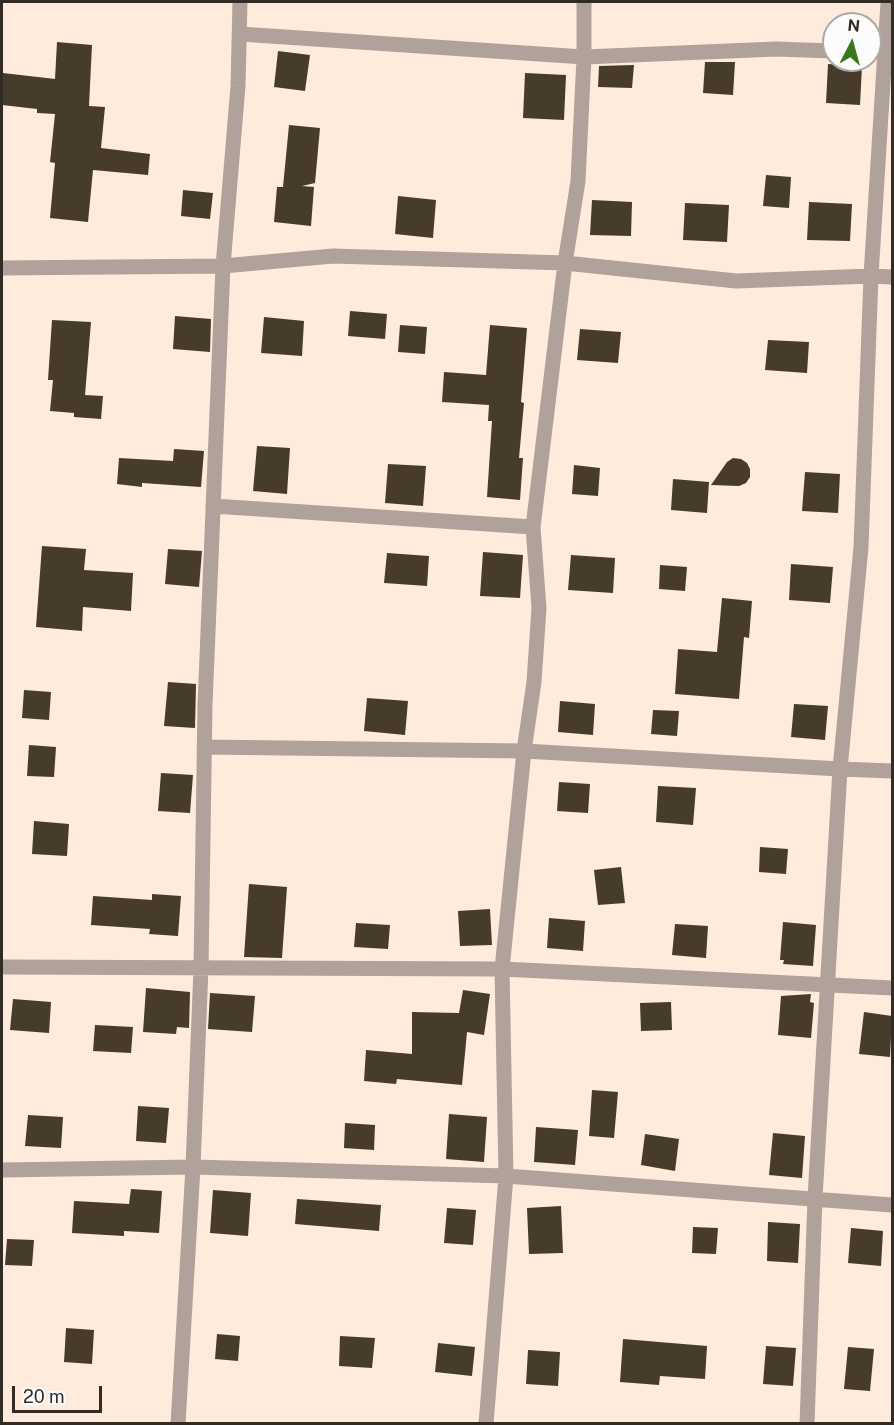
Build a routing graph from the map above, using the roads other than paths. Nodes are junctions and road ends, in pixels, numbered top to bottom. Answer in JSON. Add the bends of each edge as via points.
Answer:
{"nodes":[{"id":1,"x":240,"y":2,"type":"edge"},
{"id":2,"x":584,"y":2,"type":"edge"},
{"id":3,"x":888,"y":2,"type":"edge"},
{"id":4,"x":240,"y":34,"type":"junction"},
{"id":5,"x":822,"y":51,"type":"edge"},
{"id":6,"x":882,"y":52,"type":"edge"},
{"id":7,"x":584,"y":57,"type":"junction"},
{"id":8,"x":881,"y":72,"type":"edge"},
{"id":9,"x":565,"y":263,"type":"junction"},
{"id":10,"x":223,"y":266,"type":"junction"},
{"id":11,"x":2,"y":268,"type":"edge"},
{"id":12,"x":871,"y":276,"type":"junction"},
{"id":13,"x":892,"y":277,"type":"edge"},
{"id":14,"x":213,"y":506,"type":"junction"},
{"id":15,"x":533,"y":527,"type":"junction"},
{"id":16,"x":204,"y":747,"type":"junction"},
{"id":17,"x":524,"y":751,"type":"junction"},
{"id":18,"x":840,"y":769,"type":"junction"},
{"id":19,"x":892,"y":771,"type":"edge"},
{"id":20,"x":2,"y":967,"type":"edge"},
{"id":21,"x":201,"y":968,"type":"junction"},
{"id":22,"x":502,"y":969,"type":"junction"},
{"id":23,"x":829,"y":984,"type":"junction"},
{"id":24,"x":892,"y":988,"type":"edge"},
{"id":25,"x":193,"y":1167,"type":"junction"},
{"id":26,"x":2,"y":1170,"type":"edge"},
{"id":27,"x":506,"y":1176,"type":"junction"},
{"id":28,"x":815,"y":1198,"type":"junction"},
{"id":29,"x":892,"y":1204,"type":"edge"},
{"id":30,"x":178,"y":1424,"type":"edge"},
{"id":31,"x":486,"y":1424,"type":"edge"},
{"id":32,"x":807,"y":1424,"type":"edge"}],
"edges":[{"from":1,"to":4,"type":"street"},
{"from":2,"to":7,"type":"street"},
{"from":3,"to":6,"type":"street"},
{"from":4,"to":7,"type":"street"},
{"from":4,"to":10,"type":"street"},
{"from":5,"to":7,"type":"street"},
{"from":7,"to":9,"type":"street","via":[[578,181]]},
{"from":8,"to":12,"type":"street"},
{"from":9,"to":10,"type":"street","via":[[333,256]]},
{"from":9,"to":12,"type":"street","via":[[736,281]]},
{"from":9,"to":15,"type":"street"},
{"from":10,"to":11,"type":"street"},
{"from":10,"to":14,"type":"street"},
{"from":12,"to":13,"type":"street"},
{"from":12,"to":18,"type":"street","via":[[861,547]]},
{"from":14,"to":15,"type":"street"},
{"from":14,"to":16,"type":"street"},
{"from":15,"to":17,"type":"street","via":[[539,608]]},
{"from":16,"to":17,"type":"street"},
{"from":16,"to":21,"type":"street"},
{"from":17,"to":18,"type":"street"},
{"from":17,"to":22,"type":"street"},
{"from":18,"to":19,"type":"street"},
{"from":18,"to":23,"type":"street"},
{"from":20,"to":21,"type":"street"},
{"from":21,"to":22,"type":"street"},
{"from":21,"to":25,"type":"street"},
{"from":22,"to":23,"type":"street"},
{"from":22,"to":27,"type":"street"},
{"from":23,"to":24,"type":"street"},
{"from":23,"to":28,"type":"street"},
{"from":25,"to":26,"type":"street"},
{"from":25,"to":27,"type":"street"},
{"from":25,"to":30,"type":"street"},
{"from":27,"to":28,"type":"street"},
{"from":27,"to":31,"type":"street"},
{"from":28,"to":29,"type":"street"},
{"from":28,"to":32,"type":"street"}]}
